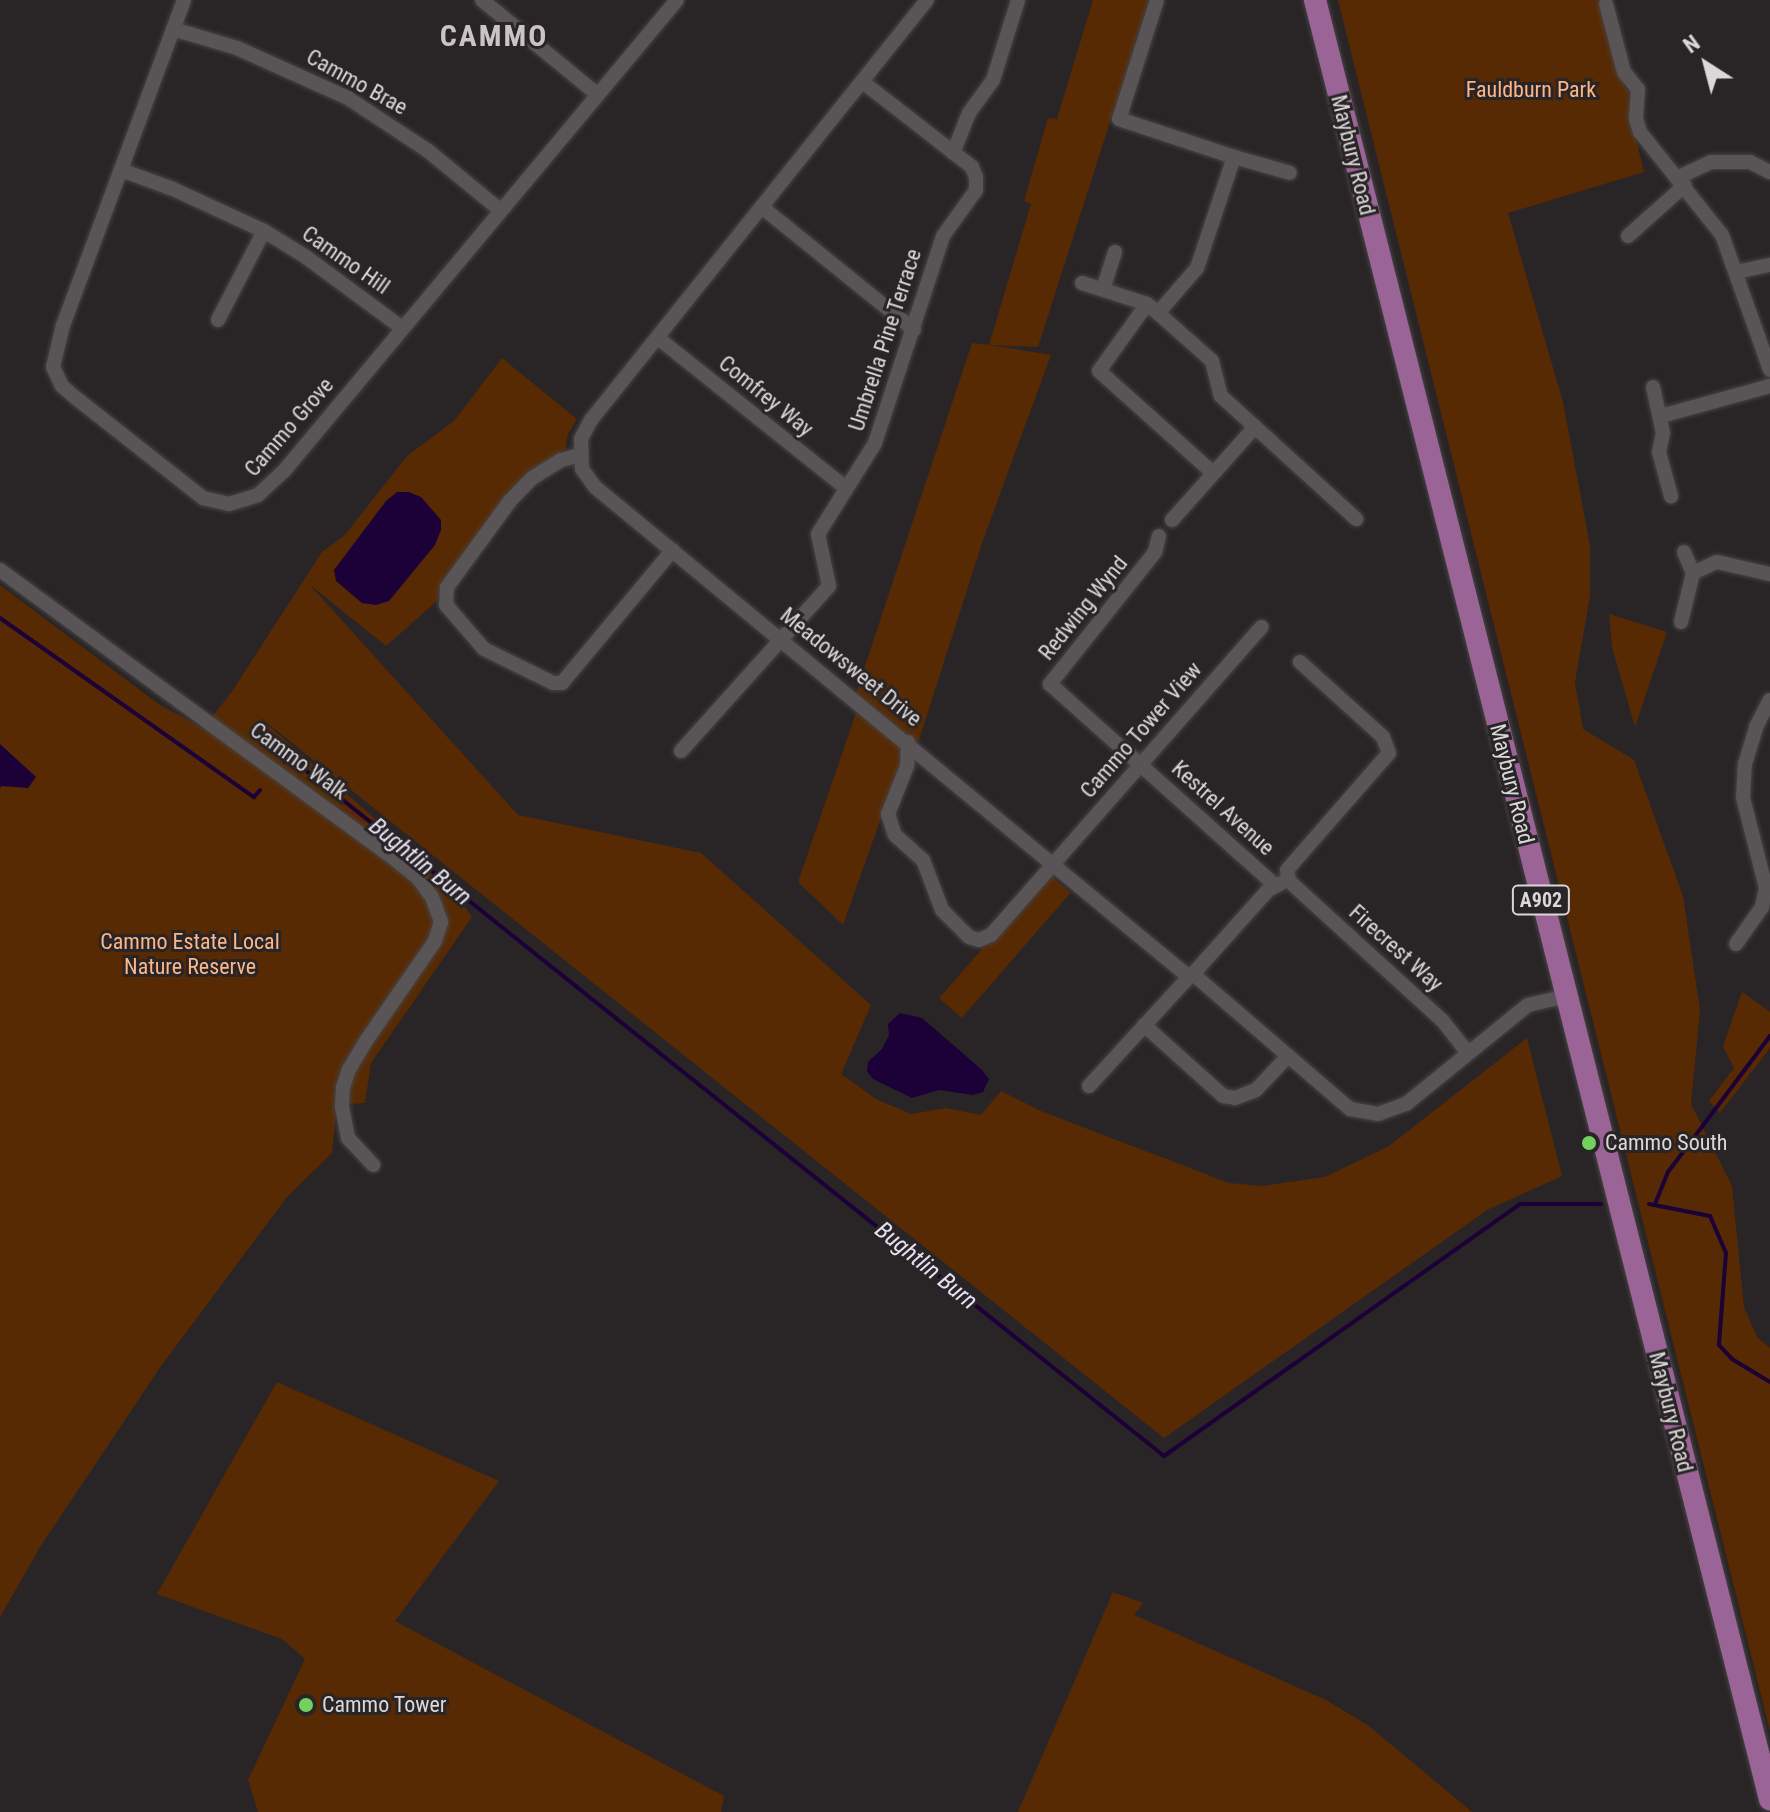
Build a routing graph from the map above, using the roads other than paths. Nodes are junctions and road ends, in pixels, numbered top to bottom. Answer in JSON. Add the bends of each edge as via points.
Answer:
{"nodes":[{"id":1,"x":184,"y":0,"type":"edge"},
{"id":2,"x":482,"y":0,"type":"edge"},
{"id":3,"x":677,"y":0,"type":"edge"},
{"id":4,"x":927,"y":0,"type":"edge"},
{"id":5,"x":1018,"y":0,"type":"edge"},
{"id":6,"x":1157,"y":0,"type":"edge"},
{"id":7,"x":1315,"y":0,"type":"edge"},
{"id":8,"x":1606,"y":4,"type":"dead end"},
{"id":9,"x":173,"y":29,"type":"junction"},
{"id":10,"x":863,"y":82,"type":"junction"},
{"id":11,"x":597,"y":94,"type":"junction"},
{"id":12,"x":953,"y":153,"type":"junction"},
{"id":13,"x":1234,"y":157,"type":"junction"},
{"id":14,"x":121,"y":170,"type":"junction"},
{"id":15,"x":1770,"y":172,"type":"edge"},
{"id":16,"x":1290,"y":173,"type":"dead end"},
{"id":17,"x":1682,"y":181,"type":"junction"},
{"id":18,"x":763,"y":208,"type":"junction"},
{"id":19,"x":500,"y":210,"type":"junction"},
{"id":20,"x":264,"y":231,"type":"junction"},
{"id":21,"x":1628,"y":236,"type":"dead end"},
{"id":22,"x":1115,"y":252,"type":"dead end"},
{"id":23,"x":1770,"y":265,"type":"edge"},
{"id":24,"x":1736,"y":272,"type":"junction"},
{"id":25,"x":1082,"y":283,"type":"dead end"},
{"id":26,"x":1103,"y":289,"type":"junction"},
{"id":27,"x":1153,"y":308,"type":"junction"},
{"id":28,"x":217,"y":320,"type":"dead end"},
{"id":29,"x":401,"y":327,"type":"junction"},
{"id":30,"x":914,"y":330,"type":"junction"},
{"id":31,"x":658,"y":338,"type":"junction"},
{"id":32,"x":1770,"y":370,"type":"edge"},
{"id":33,"x":1770,"y":386,"type":"edge"},
{"id":34,"x":1653,"y":387,"type":"dead end"},
{"id":35,"x":1661,"y":416,"type":"junction"},
{"id":36,"x":1255,"y":427,"type":"junction"},
{"id":37,"x":579,"y":455,"type":"junction"},
{"id":38,"x":1213,"y":473,"type":"junction"},
{"id":39,"x":846,"y":488,"type":"junction"},
{"id":40,"x":1671,"y":496,"type":"dead end"},
{"id":41,"x":1356,"y":519,"type":"dead end"},
{"id":42,"x":1172,"y":520,"type":"dead end"},
{"id":43,"x":1159,"y":536,"type":"dead end"},
{"id":44,"x":673,"y":550,"type":"junction"},
{"id":45,"x":1684,"y":552,"type":"dead end"},
{"id":46,"x":0,"y":570,"type":"edge"},
{"id":47,"x":1693,"y":573,"type":"junction"},
{"id":48,"x":1770,"y":574,"type":"edge"},
{"id":49,"x":1681,"y":622,"type":"dead end"},
{"id":50,"x":1262,"y":627,"type":"dead end"},
{"id":51,"x":782,"y":640,"type":"junction"},
{"id":52,"x":1300,"y":662,"type":"dead end"},
{"id":53,"x":1770,"y":700,"type":"edge"},
{"id":54,"x":908,"y":742,"type":"junction"},
{"id":55,"x":681,"y":751,"type":"dead end"},
{"id":56,"x":1141,"y":763,"type":"junction"},
{"id":57,"x":1770,"y":837,"type":"edge"},
{"id":58,"x":1755,"y":841,"type":"junction"},
{"id":59,"x":1054,"y":862,"type":"junction"},
{"id":60,"x":1282,"y":883,"type":"junction"},
{"id":61,"x":1736,"y":944,"type":"dead end"},
{"id":62,"x":1191,"y":975,"type":"junction"},
{"id":63,"x":1566,"y":996,"type":"junction"},
{"id":64,"x":1144,"y":1025,"type":"junction"},
{"id":65,"x":1468,"y":1053,"type":"junction"},
{"id":66,"x":1288,"y":1056,"type":"junction"},
{"id":67,"x":1089,"y":1086,"type":"dead end"},
{"id":68,"x":373,"y":1165,"type":"dead end"},
{"id":69,"x":1770,"y":1799,"type":"edge"}],
"edges":[{"from":1,"to":9,"type":"street","name":"Cammo Grove"},
{"from":2,"to":11,"type":"street"},
{"from":3,"to":11,"type":"street","name":"Cammo Grove"},
{"from":4,"to":10,"type":"street"},
{"from":5,"to":12,"type":"street","via":[[993,80],[969,113]]},
{"from":6,"to":13,"type":"street","via":[[1119,119]]},
{"from":7,"to":63,"type":"main road","name":"Maybury Road","number":"A902"},
{"from":8,"to":17,"type":"street","via":[[1624,72],[1638,89],[1640,132]]},
{"from":9,"to":14,"type":"street","name":"Cammo Grove"},
{"from":9,"to":19,"type":"street","name":"Cammo Brae","via":[[237,48],[348,98],[427,150]]},
{"from":10,"to":12,"type":"street","name":"Umbrella Pine Terrace"},
{"from":10,"to":18,"type":"street"},
{"from":11,"to":19,"type":"street","name":"Cammo Grove"},
{"from":12,"to":30,"type":"street","name":"Umbrella Pine Terrace","via":[[972,167],[976,190],[943,236]]},
{"from":13,"to":16,"type":"street"},
{"from":13,"to":27,"type":"street","via":[[1197,268]]},
{"from":14,"to":20,"type":"street","name":"Cammo Hill"},
{"from":14,"to":29,"type":"street","name":"Cammo Grove","via":[[63,325],[53,367],[62,386],[203,498],[229,504],[269,487]]},
{"from":15,"to":17,"type":"street","via":[[1750,162],[1711,162]]},
{"from":17,"to":21,"type":"street"},
{"from":17,"to":24,"type":"street","via":[[1722,235]]},
{"from":18,"to":30,"type":"street"},
{"from":18,"to":31,"type":"street"},
{"from":19,"to":29,"type":"street","name":"Cammo Grove"},
{"from":20,"to":28,"type":"street"},
{"from":20,"to":29,"type":"street","name":"Cammo Hill"},
{"from":22,"to":26,"type":"street"},
{"from":23,"to":24,"type":"street"},
{"from":24,"to":32,"type":"street"},
{"from":25,"to":26,"type":"street"},
{"from":26,"to":27,"type":"street"},
{"from":27,"to":36,"type":"street","via":[[1212,361],[1221,396]]},
{"from":27,"to":38,"type":"street","via":[[1099,371]]},
{"from":30,"to":39,"type":"street","name":"Umbrella Pine Terrace","via":[[875,443]]},
{"from":31,"to":37,"type":"street","via":[[591,420]]},
{"from":31,"to":39,"type":"street","name":"Comfrey Way"},
{"from":33,"to":35,"type":"street"},
{"from":34,"to":35,"type":"street"},
{"from":35,"to":40,"type":"street","via":[[1659,452]]},
{"from":36,"to":38,"type":"street"},
{"from":36,"to":41,"type":"street"},
{"from":37,"to":44,"type":"street","name":"Meadowsweet Drive","via":[[595,487]]},
{"from":37,"to":44,"type":"street","via":[[532,478],[447,587],[446,605],[484,649],[562,683]]},
{"from":38,"to":42,"type":"street"},
{"from":39,"to":51,"type":"street","name":"Umbrella Pine Terrace","via":[[818,534],[829,586]]},
{"from":43,"to":56,"type":"street","name":"Redwing Wynd","via":[[1155,552],[1050,684]]},
{"from":44,"to":51,"type":"street","name":"Meadowsweet Drive"},
{"from":45,"to":47,"type":"street"},
{"from":46,"to":68,"type":"street","name":"Cammo Walk","via":[[366,837],[409,870],[432,897],[441,922],[435,941],[360,1050],[343,1087],[348,1138]]},
{"from":47,"to":48,"type":"street","via":[[1717,562]]},
{"from":47,"to":49,"type":"street"},
{"from":50,"to":56,"type":"street","name":"Cammo Tower View"},
{"from":51,"to":54,"type":"street","name":"Meadowsweet Drive"},
{"from":51,"to":55,"type":"street"},
{"from":52,"to":60,"type":"street","via":[[1383,737],[1389,753],[1287,870]]},
{"from":53,"to":58,"type":"street","via":[[1745,764],[1743,798]]},
{"from":54,"to":59,"type":"street","name":"Meadowsweet Drive"},
{"from":54,"to":59,"type":"street","name":"Cammo Tower View","via":[[907,766],[888,814],[895,835],[929,869],[942,910],[969,937],[991,935]]},
{"from":56,"to":59,"type":"street","name":"Cammo Tower View"},
{"from":56,"to":60,"type":"street","name":"Kestrel Avenue"},
{"from":57,"to":58,"type":"street"},
{"from":58,"to":61,"type":"street","via":[[1766,888],[1762,907]]},
{"from":59,"to":62,"type":"street","name":"Meadowsweet Drive"},
{"from":60,"to":62,"type":"street"},
{"from":60,"to":65,"type":"street","name":"Firecrest Way","via":[[1442,1020]]},
{"from":62,"to":64,"type":"street"},
{"from":62,"to":66,"type":"street","name":"Meadowsweet Drive"},
{"from":63,"to":65,"type":"street","name":"Meadowsweet Drive","via":[[1528,1005]]},
{"from":63,"to":69,"type":"main road","name":"Maybury Road","number":"A902"},
{"from":64,"to":66,"type":"street","via":[[1223,1096],[1235,1098],[1256,1090]]},
{"from":64,"to":67,"type":"street"},
{"from":65,"to":66,"type":"street","name":"Meadowsweet Drive","via":[[1406,1104],[1378,1114],[1350,1109]]}]}
